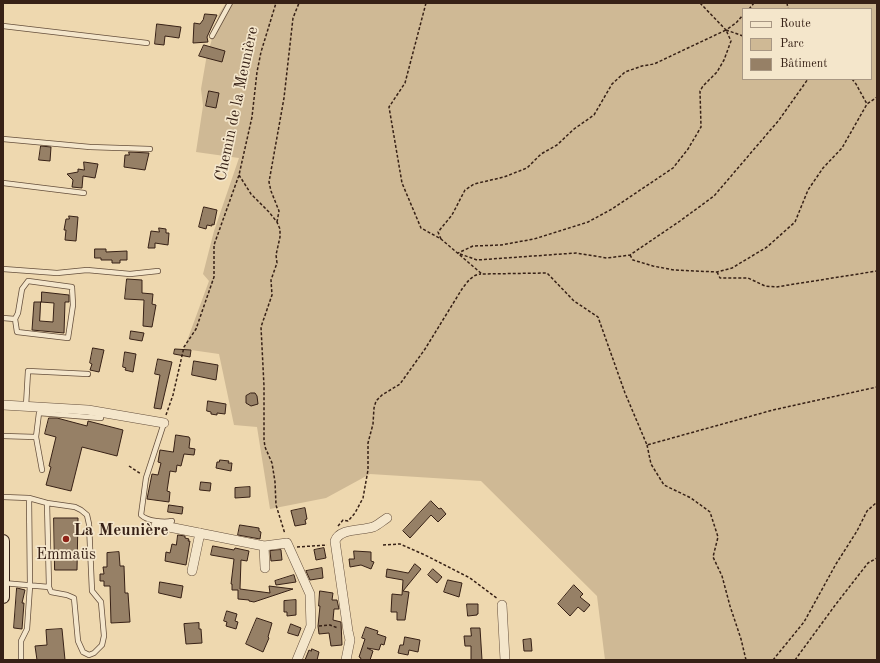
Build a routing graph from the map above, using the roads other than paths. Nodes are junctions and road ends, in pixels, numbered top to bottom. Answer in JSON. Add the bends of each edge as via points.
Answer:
{"nodes":[{"id":1,"x":230,"y":3,"type":"edge"},
{"id":2,"x":3,"y":26,"type":"edge"},
{"id":3,"x":212,"y":36,"type":"dead end"},
{"id":4,"x":147,"y":44,"type":"dead end"},
{"id":5,"x":3,"y":138,"type":"edge"},
{"id":6,"x":150,"y":149,"type":"dead end"},
{"id":7,"x":3,"y":183,"type":"edge"},
{"id":8,"x":84,"y":193,"type":"dead end"},
{"id":9,"x":3,"y":269,"type":"edge"},
{"id":10,"x":158,"y":271,"type":"dead end"},
{"id":11,"x":3,"y":318,"type":"edge"},
{"id":12,"x":15,"y":319,"type":"junction"},
{"id":13,"x":88,"y":374,"type":"dead end"},
{"id":14,"x":3,"y":405,"type":"edge"},
{"id":15,"x":26,"y":407,"type":"junction"},
{"id":16,"x":100,"y":418,"type":"dead end"},
{"id":17,"x":164,"y":423,"type":"joint"},
{"id":18,"x":3,"y":436,"type":"edge"},
{"id":19,"x":36,"y":437,"type":"junction"},
{"id":20,"x":42,"y":470,"type":"dead end"},
{"id":21,"x":3,"y":497,"type":"edge"},
{"id":22,"x":29,"y":498,"type":"junction"},
{"id":23,"x":47,"y":503,"type":"junction"},
{"id":24,"x":387,"y":518,"type":"dead end"},
{"id":25,"x":172,"y":521,"type":"dead end"},
{"id":26,"x":156,"y":525,"type":"dead end"},
{"id":27,"x":200,"y":533,"type":"junction"},
{"id":28,"x":3,"y":542,"type":"edge"},
{"id":29,"x":264,"y":546,"type":"junction"},
{"id":30,"x":265,"y":568,"type":"dead end"},
{"id":31,"x":192,"y":571,"type":"dead end"},
{"id":32,"x":3,"y":583,"type":"edge"},
{"id":33,"x":30,"y":586,"type":"junction"},
{"id":34,"x":49,"y":587,"type":"junction"},
{"id":35,"x":3,"y":597,"type":"edge"},
{"id":36,"x":502,"y":605,"type":"road end"},
{"id":37,"x":21,"y":660,"type":"edge"},
{"id":38,"x":297,"y":660,"type":"edge"},
{"id":39,"x":346,"y":660,"type":"edge"},
{"id":40,"x":505,"y":660,"type":"edge"}],
"edges":[{"from":1,"to":3,"type":"lane"},
{"from":2,"to":4,"type":"lane"},
{"from":5,"to":6,"type":"lane","via":[[90,147]]},
{"from":7,"to":8,"type":"lane"},
{"from":9,"to":10,"type":"lane","via":[[57,273],[87,270],[130,274]]},
{"from":11,"to":12,"type":"lane"},
{"from":12,"to":12,"type":"lane","via":[[17,332],[68,338],[73,305],[72,287],[28,281],[22,289]]},
{"from":13,"to":15,"type":"lane","via":[[28,371]]},
{"from":14,"to":15,"type":"street"},
{"from":15,"to":17,"type":"street","via":[[88,410]]},
{"from":16,"to":19,"type":"lane","via":[[40,413]]},
{"from":17,"to":25,"type":"lane","via":[[146,478],[141,515],[146,519]]},
{"from":18,"to":19,"type":"lane"},
{"from":19,"to":20,"type":"lane"},
{"from":21,"to":22,"type":"lane"},
{"from":22,"to":23,"type":"lane"},
{"from":22,"to":33,"type":"lane"},
{"from":23,"to":34,"type":"lane"},
{"from":23,"to":34,"type":"lane","via":[[75,507],[87,515],[92,591],[101,602],[104,636],[102,646],[94,653],[83,652],[78,641],[74,598],[67,594],[52,592]]},
{"from":24,"to":39,"type":"street","via":[[372,527],[350,531],[336,541],[350,640]]},
{"from":26,"to":27,"type":"street"},
{"from":27,"to":29,"type":"street"},
{"from":27,"to":31,"type":"street"},
{"from":28,"to":32,"type":"street"},
{"from":29,"to":30,"type":"street"},
{"from":29,"to":38,"type":"street","via":[[287,543],[310,594],[311,626]]},
{"from":32,"to":33,"type":"lane"},
{"from":32,"to":35,"type":"street"},
{"from":33,"to":34,"type":"lane"},
{"from":33,"to":37,"type":"lane","via":[[27,629],[21,641]]},
{"from":36,"to":40,"type":"street"}]}
